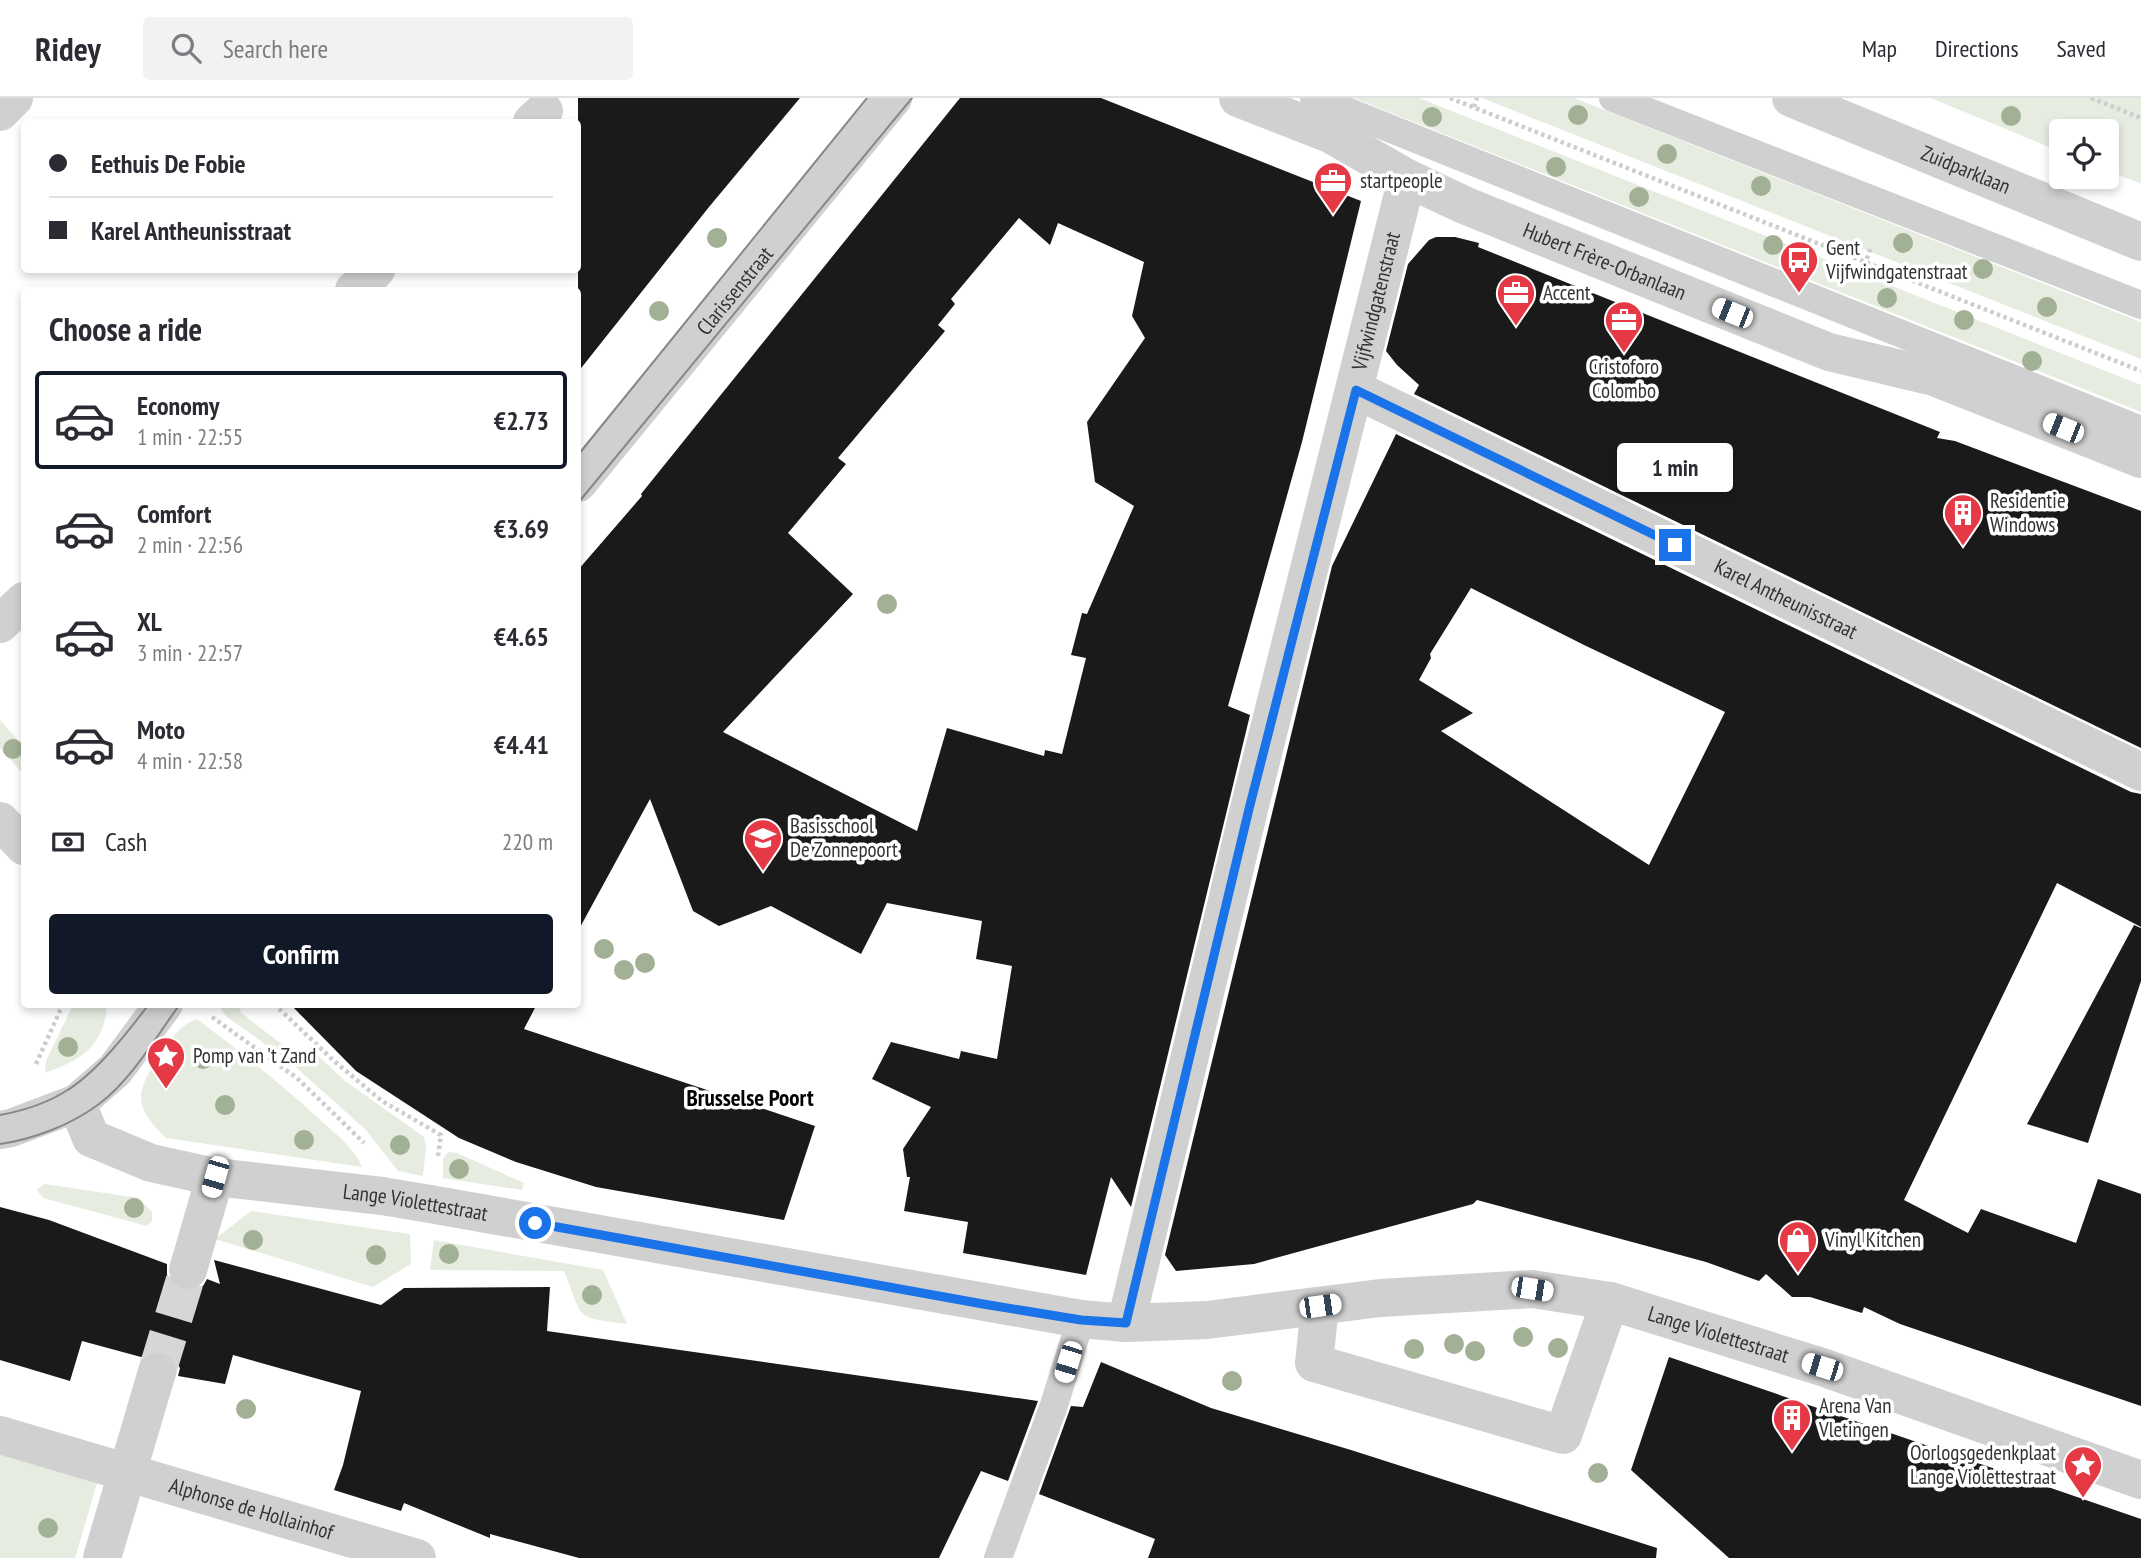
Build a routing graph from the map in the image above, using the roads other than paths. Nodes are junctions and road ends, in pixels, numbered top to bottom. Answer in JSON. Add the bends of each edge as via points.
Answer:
{"nodes":[{"id":1,"x":14,"y":98,"type":"edge"},
{"id":2,"x":893,"y":98,"type":"edge"},
{"id":3,"x":1238,"y":98,"type":"edge"},
{"id":4,"x":1314,"y":98,"type":"edge"},
{"id":5,"x":1613,"y":98,"type":"edge"},
{"id":6,"x":1791,"y":98,"type":"edge"},
{"id":7,"x":0,"y":111,"type":"edge"},
{"id":8,"x":1407,"y":178,"type":"junction"},
{"id":9,"x":2141,"y":242,"type":"edge"},
{"id":10,"x":373,"y":273,"type":"edge"},
{"id":11,"x":357,"y":287,"type":"edge"},
{"id":12,"x":2141,"y":305,"type":"edge"},
{"id":13,"x":1356,"y":390,"type":"junction"},
{"id":14,"x":2141,"y":430,"type":"edge"},
{"id":15,"x":2141,"y":459,"type":"edge"},
{"id":16,"x":581,"y":479,"type":"edge"},
{"id":17,"x":21,"y":604,"type":"edge"},
{"id":18,"x":0,"y":624,"type":"edge"},
{"id":19,"x":2141,"y":772,"type":"edge"},
{"id":20,"x":0,"y":821,"type":"edge"},
{"id":21,"x":21,"y":843,"type":"edge"},
{"id":22,"x":161,"y":1008,"type":"edge"},
{"id":23,"x":77,"y":1104,"type":"junction"},
{"id":24,"x":0,"y":1130,"type":"edge"},
{"id":25,"x":215,"y":1177,"type":"junction"},
{"id":26,"x":188,"y":1269,"type":"tunnel mouth"},
{"id":27,"x":1610,"y":1301,"type":"junction"},
{"id":28,"x":1320,"y":1306,"type":"junction"},
{"id":29,"x":1081,"y":1320,"type":"junction"},
{"id":30,"x":1126,"y":1323,"type":"junction"},
{"id":31,"x":157,"y":1372,"type":"tunnel mouth"},
{"id":32,"x":0,"y":1435,"type":"edge"},
{"id":33,"x":128,"y":1471,"type":"junction"},
{"id":34,"x":2141,"y":1480,"type":"edge"},
{"id":35,"x":102,"y":1558,"type":"edge"},
{"id":36,"x":417,"y":1558,"type":"edge"},
{"id":37,"x":998,"y":1558,"type":"edge"}],
"edges":[{"from":1,"to":7,"type":"street"},
{"from":2,"to":16,"type":"street","name":"Clarissenstraat"},
{"from":3,"to":8,"type":"street","name":"Hubert Frère-Orbanlaan","via":[[1330,134]]},
{"from":4,"to":14,"type":"lane"},
{"from":5,"to":12,"type":"lane"},
{"from":6,"to":9,"type":"street","name":"Zuidparklaan"},
{"from":8,"to":13,"type":"street","name":"Vijfwindgatenstraat"},
{"from":8,"to":15,"type":"street","name":"Hubert Frère-Orbanlaan","via":[[1829,352],[1934,377]]},
{"from":10,"to":11,"type":"street"},
{"from":13,"to":19,"type":"street","name":"Karel Antheunisstraat"},
{"from":13,"to":30,"type":"street","name":"Vijfwindgatenstraat","via":[[1249,809]]},
{"from":17,"to":18,"type":"street"},
{"from":20,"to":21,"type":"street"},
{"from":22,"to":23,"type":"street","via":[[115,1070]]},
{"from":23,"to":24,"type":"street"},
{"from":23,"to":25,"type":"street","name":"Lange Violettestraat","via":[[91,1138],[151,1163]]},
{"from":25,"to":26,"type":"street"},
{"from":25,"to":29,"type":"street","name":"Lange Violettestraat","via":[[382,1196]]},
{"from":27,"to":28,"type":"street","name":"Lange Violettestraat","via":[[1532,1289]]},
{"from":27,"to":28,"type":"street","via":[[1563,1435],[1314,1363]]},
{"from":27,"to":34,"type":"street","name":"Lange Violettestraat","via":[[1822,1367]]},
{"from":28,"to":30,"type":"street","name":"Lange Violettestraat","via":[[1207,1320]]},
{"from":29,"to":30,"type":"street","name":"Lange Violettestraat"},
{"from":29,"to":37,"type":"lane"},
{"from":31,"to":33,"type":"street"},
{"from":32,"to":33,"type":"street","name":"Alphonse de Hollainhof"},
{"from":33,"to":35,"type":"street"},
{"from":33,"to":36,"type":"street","name":"Alphonse de Hollainhof"}]}
